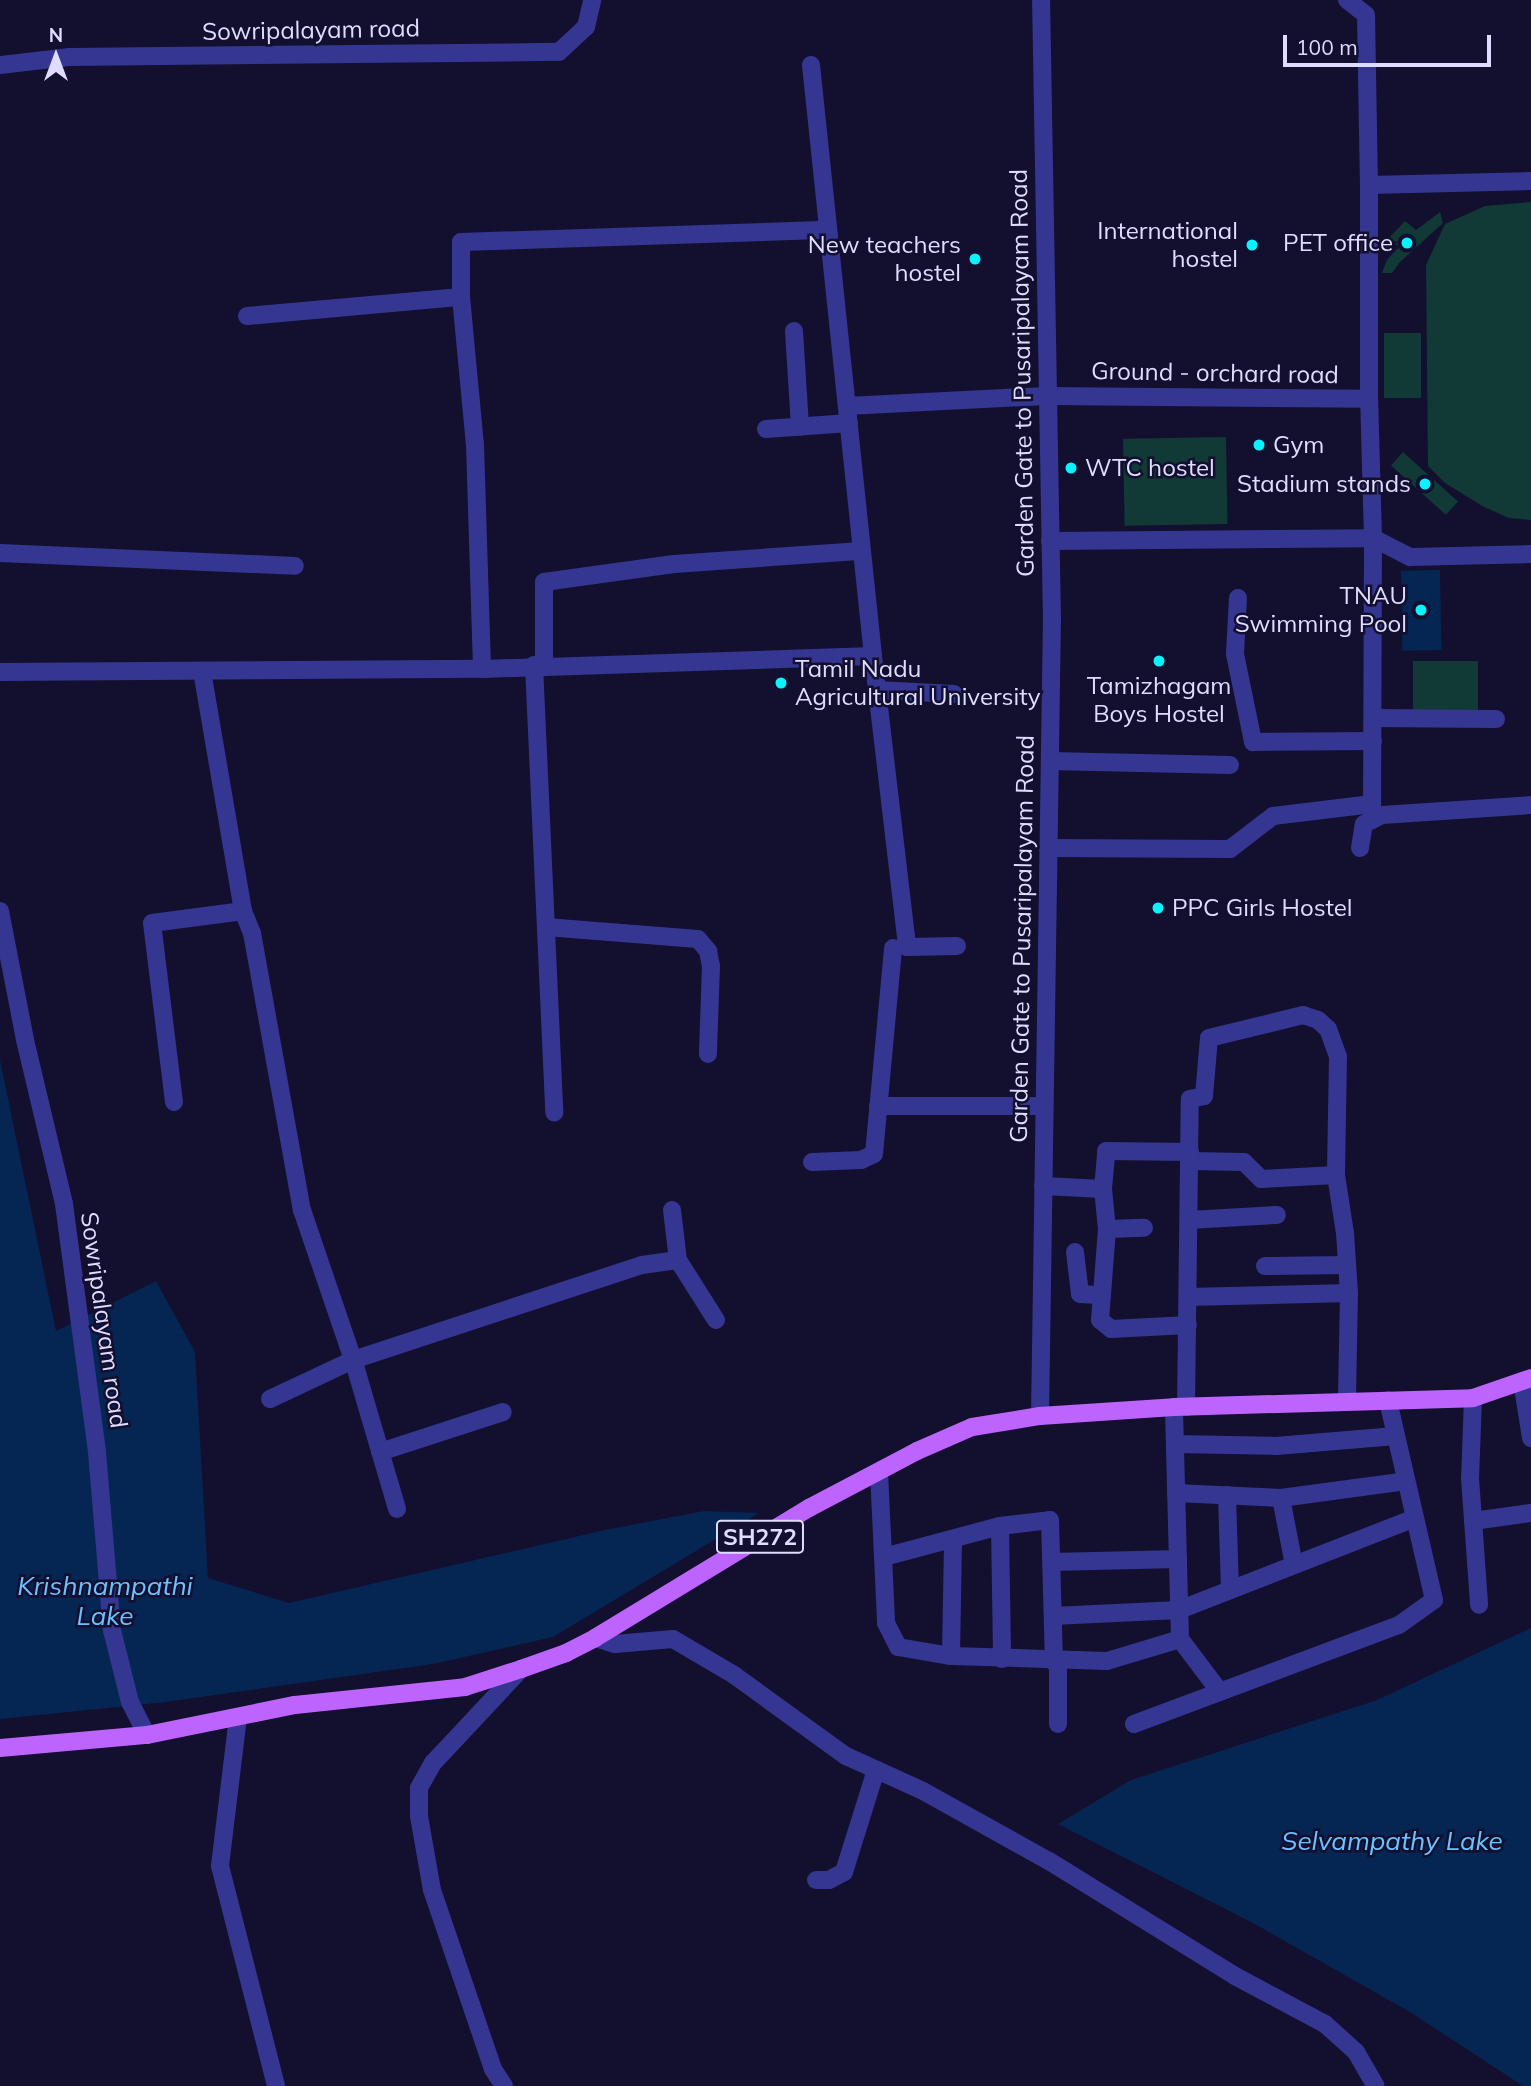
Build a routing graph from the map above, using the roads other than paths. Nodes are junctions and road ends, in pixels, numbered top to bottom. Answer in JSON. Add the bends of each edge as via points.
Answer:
{"nodes":[{"id":1,"x":592,"y":0,"type":"edge"},
{"id":2,"x":1041,"y":0,"type":"edge"},
{"id":3,"x":1347,"y":0,"type":"edge"},
{"id":4,"x":0,"y":65,"type":"edge"},
{"id":5,"x":811,"y":65,"type":"dead end"},
{"id":6,"x":1531,"y":181,"type":"edge"},
{"id":7,"x":1369,"y":185,"type":"junction"},
{"id":8,"x":828,"y":230,"type":"junction"},
{"id":9,"x":461,"y":297,"type":"junction"},
{"id":10,"x":247,"y":316,"type":"dead end"},
{"id":11,"x":794,"y":331,"type":"dead end"},
{"id":12,"x":1046,"y":396,"type":"junction"},
{"id":13,"x":1369,"y":399,"type":"junction"},
{"id":14,"x":848,"y":415,"type":"junction"},
{"id":15,"x":800,"y":427,"type":"junction"},
{"id":16,"x":766,"y":429,"type":"dead end"},
{"id":17,"x":1373,"y":538,"type":"junction"},
{"id":18,"x":1049,"y":541,"type":"junction"},
{"id":19,"x":862,"y":551,"type":"junction"},
{"id":20,"x":0,"y":553,"type":"edge"},
{"id":21,"x":1531,"y":554,"type":"edge"},
{"id":22,"x":295,"y":566,"type":"dead end"},
{"id":23,"x":1238,"y":598,"type":"dead end"},
{"id":24,"x":873,"y":656,"type":"junction"},
{"id":25,"x":539,"y":665,"type":"junction"},
{"id":26,"x":482,"y":669,"type":"junction"},
{"id":27,"x":202,"y":671,"type":"junction"},
{"id":28,"x":0,"y":673,"type":"edge"},
{"id":29,"x":877,"y":690,"type":"junction"},
{"id":30,"x":954,"y":694,"type":"dead end"},
{"id":31,"x":1373,"y":718,"type":"junction"},
{"id":32,"x":1496,"y":719,"type":"dead end"},
{"id":33,"x":1373,"y":741,"type":"junction"},
{"id":34,"x":1049,"y":761,"type":"junction"},
{"id":35,"x":1230,"y":765,"type":"dead end"},
{"id":36,"x":1531,"y":805,"type":"edge"},
{"id":37,"x":1372,"y":812,"type":"junction"},
{"id":38,"x":1048,"y":848,"type":"junction"},
{"id":39,"x":1360,"y":848,"type":"dead end"},
{"id":40,"x":0,"y":911,"type":"edge"},
{"id":41,"x":243,"y":911,"type":"junction"},
{"id":42,"x":546,"y":927,"type":"junction"},
{"id":43,"x":3,"y":945,"type":"edge"},
{"id":44,"x":957,"y":946,"type":"dead end"},
{"id":45,"x":893,"y":948,"type":"dead end"},
{"id":46,"x":708,"y":1054,"type":"dead end"},
{"id":47,"x":174,"y":1101,"type":"dead end"},
{"id":48,"x":878,"y":1106,"type":"junction"},
{"id":49,"x":1044,"y":1106,"type":"junction"},
{"id":50,"x":555,"y":1113,"type":"dead end"},
{"id":51,"x":1190,"y":1157,"type":"junction"},
{"id":52,"x":812,"y":1162,"type":"dead end"},
{"id":53,"x":1336,"y":1175,"type":"junction"},
{"id":54,"x":1043,"y":1186,"type":"junction"},
{"id":55,"x":1103,"y":1189,"type":"junction"},
{"id":56,"x":672,"y":1210,"type":"dead end"},
{"id":57,"x":1277,"y":1214,"type":"dead end"},
{"id":58,"x":1189,"y":1220,"type":"junction"},
{"id":59,"x":1144,"y":1228,"type":"dead end"},
{"id":60,"x":1107,"y":1229,"type":"junction"},
{"id":61,"x":1075,"y":1252,"type":"dead end"},
{"id":62,"x":678,"y":1260,"type":"junction"},
{"id":63,"x":1347,"y":1265,"type":"junction"},
{"id":64,"x":1265,"y":1266,"type":"dead end"},
{"id":65,"x":1349,"y":1293,"type":"junction"},
{"id":66,"x":1102,"y":1295,"type":"junction"},
{"id":67,"x":1188,"y":1297,"type":"junction"},
{"id":68,"x":716,"y":1320,"type":"dead end"},
{"id":69,"x":1188,"y":1325,"type":"junction"},
{"id":70,"x":353,"y":1360,"type":"junction"},
{"id":71,"x":1526,"y":1379,"type":"edge"},
{"id":72,"x":1473,"y":1398,"type":"junction"},
{"id":73,"x":270,"y":1399,"type":"dead end"},
{"id":74,"x":1388,"y":1400,"type":"junction"},
{"id":75,"x":1347,"y":1401,"type":"junction"},
{"id":76,"x":1180,"y":1407,"type":"junction"},
{"id":77,"x":503,"y":1412,"type":"dead end"},
{"id":78,"x":1040,"y":1416,"type":"junction"},
{"id":79,"x":1396,"y":1436,"type":"junction"},
{"id":80,"x":1531,"y":1438,"type":"edge"},
{"id":81,"x":1175,"y":1444,"type":"junction"},
{"id":82,"x":380,"y":1452,"type":"junction"},
{"id":83,"x":879,"y":1472,"type":"junction"},
{"id":84,"x":1406,"y":1481,"type":"junction"},
{"id":85,"x":1176,"y":1493,"type":"junction"},
{"id":86,"x":1227,"y":1495,"type":"junction"},
{"id":87,"x":1281,"y":1498,"type":"junction"},
{"id":88,"x":397,"y":1509,"type":"dead end"},
{"id":89,"x":1531,"y":1513,"type":"edge"},
{"id":90,"x":1415,"y":1518,"type":"junction"},
{"id":91,"x":1473,"y":1521,"type":"junction"},
{"id":92,"x":1000,"y":1526,"type":"junction"},
{"id":93,"x":953,"y":1541,"type":"junction"},
{"id":94,"x":884,"y":1557,"type":"junction"},
{"id":95,"x":1178,"y":1559,"type":"junction"},
{"id":96,"x":1052,"y":1562,"type":"junction"},
{"id":97,"x":1294,"y":1565,"type":"junction"},
{"id":98,"x":1230,"y":1590,"type":"junction"},
{"id":99,"x":1479,"y":1605,"type":"dead end"},
{"id":100,"x":1179,"y":1610,"type":"junction"},
{"id":101,"x":1053,"y":1616,"type":"junction"},
{"id":102,"x":595,"y":1637,"type":"junction"},
{"id":103,"x":1180,"y":1639,"type":"junction"},
{"id":104,"x":951,"y":1656,"type":"junction"},
{"id":105,"x":1002,"y":1658,"type":"junction"},
{"id":106,"x":1056,"y":1662,"type":"junction"},
{"id":107,"x":521,"y":1670,"type":"junction"},
{"id":108,"x":1220,"y":1692,"type":"junction"},
{"id":109,"x":238,"y":1717,"type":"junction"},
{"id":110,"x":1058,"y":1724,"type":"dead end"},
{"id":111,"x":1134,"y":1724,"type":"dead end"},
{"id":112,"x":147,"y":1735,"type":"junction"},
{"id":113,"x":0,"y":1748,"type":"edge"},
{"id":114,"x":876,"y":1770,"type":"junction"},
{"id":115,"x":816,"y":1880,"type":"dead end"},
{"id":116,"x":276,"y":2086,"type":"edge"},
{"id":117,"x":504,"y":2086,"type":"edge"},
{"id":118,"x":1376,"y":2086,"type":"edge"}],
"edges":[{"from":1,"to":4,"type":"street","name":"Sowripalayam road","via":[[586,27],[559,52],[79,57]]},
{"from":2,"to":12,"type":"street","name":"Garden Gate to Pusaripalayam Road"},
{"from":3,"to":7,"type":"street","name":"Ground - orchard road","via":[[1366,15]]},
{"from":5,"to":8,"type":"street"},
{"from":6,"to":7,"type":"street"},
{"from":7,"to":13,"type":"street","name":"Ground - orchard road"},
{"from":8,"to":9,"type":"street","via":[[461,242]]},
{"from":8,"to":14,"type":"street"},
{"from":9,"to":10,"type":"street"},
{"from":9,"to":26,"type":"street","via":[[475,445]]},
{"from":11,"to":15,"type":"street"},
{"from":12,"to":13,"type":"street","name":"Ground - orchard road"},
{"from":12,"to":14,"type":"street","name":"Ground - orchard road"},
{"from":12,"to":18,"type":"street","name":"Garden Gate to Pusaripalayam Road"},
{"from":13,"to":17,"type":"street"},
{"from":14,"to":15,"type":"street","name":"Ground - orchard road"},
{"from":14,"to":19,"type":"street"},
{"from":15,"to":16,"type":"street","name":"Ground - orchard road"},
{"from":17,"to":18,"type":"street"},
{"from":17,"to":21,"type":"street","via":[[1410,557]]},
{"from":17,"to":31,"type":"street"},
{"from":18,"to":34,"type":"street","name":"Garden Gate to Pusaripalayam Road"},
{"from":19,"to":24,"type":"street"},
{"from":19,"to":25,"type":"street","via":[[674,564],[544,582]]},
{"from":20,"to":22,"type":"street"},
{"from":23,"to":33,"type":"street","via":[[1235,654],[1253,742]]},
{"from":24,"to":25,"type":"street"},
{"from":24,"to":29,"type":"street"},
{"from":25,"to":26,"type":"street"},
{"from":25,"to":42,"type":"street"},
{"from":26,"to":27,"type":"street"},
{"from":27,"to":28,"type":"street"},
{"from":27,"to":41,"type":"street"},
{"from":29,"to":30,"type":"street"},
{"from":29,"to":44,"type":"street","via":[[907,947]]},
{"from":31,"to":32,"type":"street"},
{"from":31,"to":33,"type":"street"},
{"from":33,"to":37,"type":"street"},
{"from":34,"to":35,"type":"street"},
{"from":34,"to":38,"type":"street","name":"Garden Gate to Pusaripalayam Road"},
{"from":36,"to":37,"type":"street","via":[[1382,816]]},
{"from":37,"to":38,"type":"street","via":[[1273,816],[1230,849]]},
{"from":37,"to":39,"type":"street","via":[[1364,824]]},
{"from":38,"to":49,"type":"street","name":"Garden Gate to Pusaripalayam Road"},
{"from":40,"to":43,"type":"street","name":"Sowripalayam road"},
{"from":41,"to":47,"type":"street","via":[[152,923]]},
{"from":41,"to":70,"type":"street","via":[[252,933],[302,1210]]},
{"from":42,"to":46,"type":"street","via":[[698,939],[708,951],[710,966]]},
{"from":42,"to":50,"type":"street"},
{"from":43,"to":112,"type":"street","name":"Sowripalayam road","via":[[64,1204],[97,1452],[112,1630],[130,1702]]},
{"from":45,"to":48,"type":"street"},
{"from":48,"to":49,"type":"street"},
{"from":48,"to":52,"type":"street","via":[[874,1154],[861,1160]]},
{"from":49,"to":54,"type":"street","name":"Garden Gate to Pusaripalayam Road"},
{"from":51,"to":53,"type":"street","via":[[1244,1162],[1261,1178]]},
{"from":51,"to":53,"type":"street","via":[[1190,1099],[1203,1096],[1209,1038],[1303,1016],[1328,1029],[1338,1057]]},
{"from":51,"to":55,"type":"street","via":[[1106,1152]]},
{"from":51,"to":58,"type":"street"},
{"from":53,"to":63,"type":"street"},
{"from":54,"to":55,"type":"street"},
{"from":54,"to":78,"type":"street","name":"Garden Gate to Pusaripalayam Road"},
{"from":55,"to":60,"type":"street"},
{"from":56,"to":62,"type":"street"},
{"from":57,"to":58,"type":"street"},
{"from":58,"to":67,"type":"street"},
{"from":59,"to":60,"type":"street"},
{"from":60,"to":66,"type":"street"},
{"from":61,"to":66,"type":"street","via":[[1080,1294]]},
{"from":62,"to":68,"type":"street"},
{"from":62,"to":70,"type":"street","via":[[642,1265]]},
{"from":63,"to":64,"type":"street"},
{"from":63,"to":65,"type":"street"},
{"from":65,"to":67,"type":"street"},
{"from":65,"to":75,"type":"street"},
{"from":66,"to":69,"type":"street","via":[[1101,1320],[1111,1329]]},
{"from":67,"to":69,"type":"street"},
{"from":69,"to":76,"type":"street"},
{"from":70,"to":73,"type":"street"},
{"from":70,"to":82,"type":"street"},
{"from":71,"to":72,"type":"main road","number":"SH272"},
{"from":71,"to":80,"type":"street"},
{"from":72,"to":74,"type":"main road","number":"SH272"},
{"from":72,"to":91,"type":"street"},
{"from":74,"to":75,"type":"main road","number":"SH272"},
{"from":74,"to":79,"type":"street"},
{"from":75,"to":76,"type":"main road","number":"SH272"},
{"from":76,"to":78,"type":"main road","number":"SH272"},
{"from":76,"to":81,"type":"street"},
{"from":77,"to":82,"type":"street"},
{"from":78,"to":83,"type":"main road","number":"SH272","via":[[972,1427]]},
{"from":79,"to":81,"type":"street","via":[[1276,1446]]},
{"from":79,"to":84,"type":"street"},
{"from":81,"to":85,"type":"street"},
{"from":82,"to":88,"type":"street"},
{"from":83,"to":94,"type":"street"},
{"from":83,"to":102,"type":"main road","number":"SH272","via":[[808,1508]]},
{"from":84,"to":87,"type":"street"},
{"from":84,"to":90,"type":"street"},
{"from":85,"to":86,"type":"street"},
{"from":85,"to":95,"type":"street"},
{"from":86,"to":87,"type":"street"},
{"from":86,"to":98,"type":"street"},
{"from":87,"to":97,"type":"street"},
{"from":89,"to":91,"type":"street"},
{"from":90,"to":97,"type":"street"},
{"from":90,"to":108,"type":"street","via":[[1434,1600],[1399,1625]]},
{"from":91,"to":99,"type":"street"},
{"from":92,"to":93,"type":"street"},
{"from":92,"to":96,"type":"street","via":[[1050,1520]]},
{"from":92,"to":105,"type":"street"},
{"from":93,"to":94,"type":"street"},
{"from":93,"to":104,"type":"street"},
{"from":94,"to":104,"type":"street","via":[[886,1623],[898,1647]]},
{"from":95,"to":96,"type":"street"},
{"from":95,"to":100,"type":"street"},
{"from":96,"to":101,"type":"street"},
{"from":97,"to":98,"type":"street"},
{"from":98,"to":100,"type":"street"},
{"from":100,"to":101,"type":"street"},
{"from":100,"to":103,"type":"street"},
{"from":101,"to":106,"type":"street"},
{"from":102,"to":107,"type":"main road","number":"SH272"},
{"from":102,"to":114,"type":"street","via":[[615,1644],[673,1639],[734,1675],[846,1756]]},
{"from":103,"to":106,"type":"street","via":[[1107,1661]]},
{"from":103,"to":108,"type":"street"},
{"from":104,"to":105,"type":"street"},
{"from":105,"to":106,"type":"street"},
{"from":106,"to":110,"type":"street"},
{"from":107,"to":109,"type":"main road","number":"SH272","via":[[465,1687],[295,1705]]},
{"from":107,"to":117,"type":"street","via":[[433,1763],[419,1788],[419,1816],[432,1890],[494,2069]]},
{"from":108,"to":111,"type":"street"},
{"from":109,"to":112,"type":"main road","number":"SH272"},
{"from":109,"to":116,"type":"street","via":[[220,1866]]},
{"from":112,"to":113,"type":"main road","number":"SH272"},
{"from":114,"to":115,"type":"street","via":[[844,1871],[829,1880]]},
{"from":114,"to":118,"type":"street","via":[[1049,1861],[1235,1976],[1325,2024],[1356,2052]]}]}
